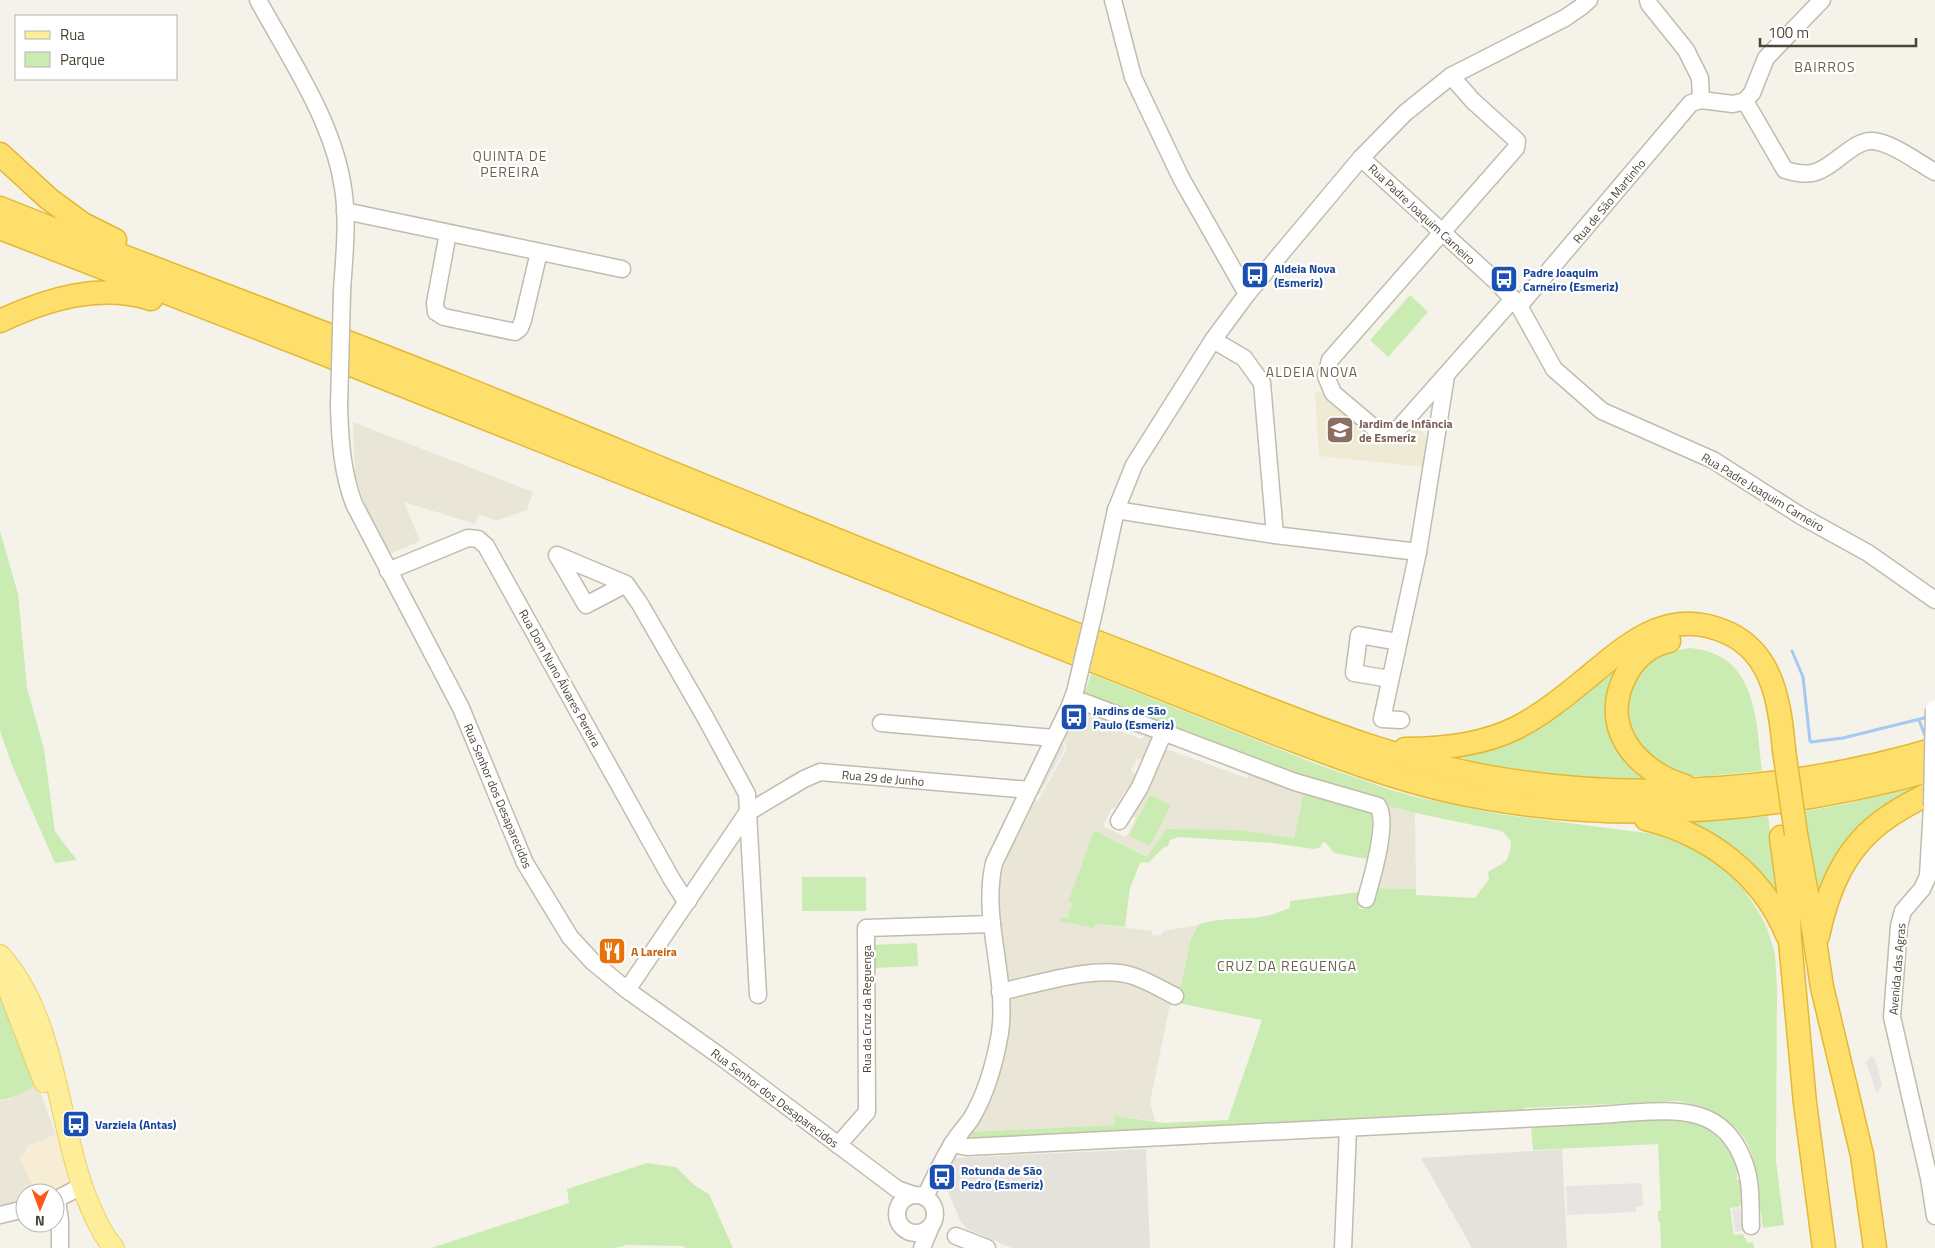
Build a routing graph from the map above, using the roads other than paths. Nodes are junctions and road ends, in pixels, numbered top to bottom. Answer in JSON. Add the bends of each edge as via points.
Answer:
{"nodes":[{"id":1,"x":258,"y":0,"type":"edge"},
{"id":2,"x":1112,"y":0,"type":"edge"},
{"id":3,"x":1589,"y":0,"type":"edge"},
{"id":4,"x":1648,"y":0,"type":"edge"},
{"id":5,"x":1822,"y":0,"type":"edge"},
{"id":6,"x":1451,"y":76,"type":"junction"},
{"id":7,"x":1701,"y":100,"type":"junction"},
{"id":8,"x":1745,"y":101,"type":"junction"},
{"id":9,"x":0,"y":154,"type":"edge"},
{"id":10,"x":1361,"y":158,"type":"junction"},
{"id":11,"x":1935,"y":172,"type":"edge"},
{"id":12,"x":0,"y":208,"type":"edge"},
{"id":13,"x":344,"y":211,"type":"junction"},
{"id":14,"x":0,"y":228,"type":"edge"},
{"id":15,"x":448,"y":232,"type":"junction"},
{"id":16,"x":1442,"y":232,"type":"junction"},
{"id":17,"x":539,"y":252,"type":"junction"},
{"id":18,"x":622,"y":269,"type":"dead end"},
{"id":19,"x":166,"y":274,"type":"junction"},
{"id":20,"x":1247,"y":294,"type":"junction"},
{"id":21,"x":1516,"y":303,"type":"junction"},
{"id":22,"x":209,"y":310,"type":"junction"},
{"id":23,"x":0,"y":321,"type":"edge"},
{"id":24,"x":1213,"y":340,"type":"junction"},
{"id":25,"x":1446,"y":376,"type":"junction"},
{"id":26,"x":1116,"y":510,"type":"junction"},
{"id":27,"x":1275,"y":535,"type":"junction"},
{"id":28,"x":1418,"y":552,"type":"junction"},
{"id":29,"x":388,"y":570,"type":"junction"},
{"id":30,"x":626,"y":584,"type":"dead end"},
{"id":31,"x":1935,"y":600,"type":"edge"},
{"id":32,"x":1398,"y":642,"type":"junction"},
{"id":33,"x":1390,"y":679,"type":"junction"},
{"id":34,"x":1074,"y":695,"type":"junction"},
{"id":35,"x":1934,"y":703,"type":"edge"},
{"id":36,"x":1401,"y":720,"type":"dead end"},
{"id":37,"x":881,"y":723,"type":"dead end"},
{"id":38,"x":1163,"y":734,"type":"junction"},
{"id":39,"x":1054,"y":738,"type":"junction"},
{"id":40,"x":1381,"y":748,"type":"junction"},
{"id":41,"x":1935,"y":749,"type":"edge"},
{"id":42,"x":1777,"y":751,"type":"junction"},
{"id":43,"x":1935,"y":769,"type":"edge"},
{"id":44,"x":1696,"y":789,"type":"junction"},
{"id":45,"x":1029,"y":790,"type":"junction"},
{"id":46,"x":1933,"y":798,"type":"edge"},
{"id":47,"x":747,"y":813,"type":"junction"},
{"id":48,"x":1622,"y":813,"type":"junction"},
{"id":49,"x":1119,"y":821,"type":"dead end"},
{"id":50,"x":1788,"y":835,"type":"junction"},
{"id":51,"x":720,"y":853,"type":"junction"},
{"id":52,"x":750,"y":863,"type":"junction"},
{"id":53,"x":1366,"y":899,"type":"dead end"},
{"id":54,"x":688,"y":901,"type":"junction"},
{"id":55,"x":992,"y":924,"type":"junction"},
{"id":56,"x":1790,"y":941,"type":"junction"},
{"id":57,"x":1816,"y":947,"type":"junction"},
{"id":58,"x":0,"y":955,"type":"edge"},
{"id":59,"x":0,"y":967,"type":"edge"},
{"id":60,"x":628,"y":990,"type":"junction"},
{"id":61,"x":1000,"y":992,"type":"junction"},
{"id":62,"x":758,"y":995,"type":"dead end"},
{"id":63,"x":1175,"y":996,"type":"dead end"},
{"id":64,"x":1348,"y":1128,"type":"junction"},
{"id":65,"x":68,"y":1139,"type":"junction"},
{"id":66,"x":952,"y":1144,"type":"junction"},
{"id":67,"x":838,"y":1145,"type":"junction"},
{"id":68,"x":877,"y":1172,"type":"junction"},
{"id":69,"x":82,"y":1186,"type":"junction"},
{"id":70,"x":65,"y":1194,"type":"edge"},
{"id":71,"x":920,"y":1196,"type":"junction"},
{"id":72,"x":898,"y":1209,"type":"junction"},
{"id":73,"x":15,"y":1211,"type":"edge"},
{"id":74,"x":0,"y":1215,"type":"edge"},
{"id":75,"x":1935,"y":1216,"type":"edge"},
{"id":76,"x":931,"y":1226,"type":"junction"},
{"id":77,"x":1751,"y":1226,"type":"dead end"},
{"id":78,"x":904,"y":1228,"type":"junction"},
{"id":79,"x":60,"y":1233,"type":"edge"},
{"id":80,"x":956,"y":1236,"type":"dead end"},
{"id":81,"x":60,"y":1248,"type":"edge"},
{"id":82,"x":114,"y":1248,"type":"edge"},
{"id":83,"x":914,"y":1248,"type":"edge"},
{"id":84,"x":922,"y":1248,"type":"edge"},
{"id":85,"x":987,"y":1248,"type":"edge"},
{"id":86,"x":1343,"y":1248,"type":"edge"},
{"id":87,"x":1824,"y":1248,"type":"edge"},
{"id":88,"x":1875,"y":1248,"type":"edge"}],
"edges":[{"from":1,"to":13,"type":"street","name":"Rua Senhor dos Desaparecidos","via":[[322,118],[343,184]]},
{"from":2,"to":20,"type":"street","via":[[1133,77],[1181,178]]},
{"from":3,"to":6,"type":"street","via":[[1565,18]]},
{"from":4,"to":7,"type":"street","via":[[1686,50],[1700,78]]},
{"from":5,"to":8,"type":"street","via":[[1766,58],[1752,93]]},
{"from":6,"to":10,"type":"street","via":[[1405,113]]},
{"from":6,"to":16,"type":"street","name":"Rua de São Martinho","via":[[1514,138],[1517,145]]},
{"from":7,"to":8,"type":"street","via":[[1733,104]]},
{"from":7,"to":21,"type":"street","name":"Rua de São Martinho","via":[[1691,104]]},
{"from":8,"to":11,"type":"street","via":[[1785,170],[1813,173],[1870,140],[1884,142]]},
{"from":9,"to":19,"type":"highway","via":[[49,199],[83,224],[162,265]]},
{"from":10,"to":16,"type":"street","name":"Rua Padre Joaquim Carneiro"},
{"from":10,"to":20,"type":"street"},
{"from":12,"to":19,"type":"highway"},
{"from":13,"to":15,"type":"street"},
{"from":13,"to":29,"type":"street","name":"Rua Senhor dos Desaparecidos","bridge":true,"via":[[340,446],[348,489]]},
{"from":14,"to":22,"type":"highway"},
{"from":15,"to":17,"type":"street"},
{"from":15,"to":17,"type":"street","via":[[435,303],[436,312],[444,317],[515,332],[523,320]]},
{"from":16,"to":21,"type":"street","name":"Rua Padre Joaquim Carneiro"},
{"from":16,"to":25,"type":"street","name":"Rua de São Martinho","via":[[1330,360],[1326,376],[1333,393],[1378,431],[1390,431],[1398,429]]},
{"from":17,"to":18,"type":"street"},
{"from":19,"to":40,"type":"highway","via":[[457,385],[1046,623],[1282,714]]},
{"from":20,"to":24,"type":"street"},
{"from":21,"to":25,"type":"street","name":"Rua de São Martinho"},
{"from":21,"to":31,"type":"street","name":"Rua Padre Joaquim Carneiro","via":[[1554,368],[1602,411],[1713,460],[1801,516],[1868,553]]},
{"from":22,"to":23,"type":"highway","via":[[185,309],[121,293],[95,292],[43,303]]},
{"from":22,"to":48,"type":"highway","via":[[1354,763],[1423,784],[1486,798]]},
{"from":24,"to":26,"type":"street","via":[[1134,465]]},
{"from":24,"to":27,"type":"street","via":[[1244,358],[1262,384]]},
{"from":25,"to":28,"type":"street"},
{"from":26,"to":27,"type":"street"},
{"from":26,"to":34,"type":"street","bridge":true},
{"from":27,"to":28,"type":"street"},
{"from":28,"to":32,"type":"street"},
{"from":29,"to":54,"type":"street","name":"Rua Dom Nuno Álvares Pereira","via":[[468,538],[478,539],[486,546],[671,878]]},
{"from":29,"to":60,"type":"street","name":"Rua Senhor dos Desaparecidos","via":[[461,708],[525,863],[570,937],[593,962]]},
{"from":30,"to":47,"type":"street","via":[[747,794]]},
{"from":32,"to":33,"type":"street"},
{"from":32,"to":33,"type":"street","via":[[1359,635],[1354,673]]},
{"from":33,"to":36,"type":"street","via":[[1382,719]]},
{"from":34,"to":38,"type":"street"},
{"from":34,"to":39,"type":"street"},
{"from":35,"to":46,"type":"street","name":"Avenida das Agras","bridge":true},
{"from":37,"to":39,"type":"street"},
{"from":38,"to":49,"type":"street","via":[[1140,786]]},
{"from":38,"to":53,"type":"street","via":[[1295,782],[1378,806],[1379,846]]},
{"from":39,"to":45,"type":"street"},
{"from":40,"to":42,"type":"highway","via":[[1448,747],[1505,733],[1553,705],[1637,639],[1663,627],[1691,623],[1732,634],[1759,659],[1776,694]]},
{"from":40,"to":44,"type":"highway","via":[[1470,773],[1534,784],[1619,790]]},
{"from":41,"to":44,"type":"highway","via":[[1801,778]]},
{"from":42,"to":44,"type":"highway","via":[[1760,692],[1750,670],[1733,652],[1699,639],[1677,639],[1654,646],[1636,660],[1621,686],[1616,714],[1620,730],[1634,755],[1650,769],[1668,780]]},
{"from":42,"to":50,"type":"highway","bridge":true},
{"from":43,"to":48,"type":"highway","via":[[1850,791],[1788,802],[1698,811]]},
{"from":45,"to":47,"type":"street","name":"Rua 29 de Junho","via":[[820,772]]},
{"from":45,"to":55,"type":"street","via":[[994,863],[989,883]]},
{"from":46,"to":57,"type":"highway","via":[[1880,823],[1851,852],[1833,884]]},
{"from":46,"to":75,"type":"street","name":"Avenida das Agras","via":[[1928,876],[1922,889],[1903,911],[1899,926],[1892,1017]]},
{"from":47,"to":51,"type":"street"},
{"from":47,"to":52,"type":"street"},
{"from":48,"to":56,"type":"highway","via":[[1681,830],[1723,853],[1754,882],[1775,911]]},
{"from":50,"to":56,"type":"highway"},
{"from":50,"to":57,"type":"highway"},
{"from":51,"to":52,"type":"street","via":[[734,854]]},
{"from":51,"to":54,"type":"street"},
{"from":52,"to":62,"type":"street"},
{"from":54,"to":60,"type":"street"},
{"from":55,"to":61,"type":"street"},
{"from":55,"to":67,"type":"street","name":"Rua da Cruz da Reguenga","via":[[866,928],[867,1112]]},
{"from":56,"to":87,"type":"highway","via":[[1805,1103]]},
{"from":57,"to":88,"type":"highway","via":[[1822,987],[1862,1155]]},
{"from":58,"to":65,"type":"main road","via":[[13,971],[34,1012],[58,1090]]},
{"from":59,"to":65,"type":"main road"},
{"from":60,"to":67,"type":"street","name":"Rua Senhor dos Desaparecidos"},
{"from":61,"to":63,"type":"street","via":[[1074,976],[1119,972],[1135,976]]},
{"from":61,"to":66,"type":"street","via":[[1000,1032],[987,1086],[971,1118]]},
{"from":64,"to":66,"type":"street","via":[[967,1147]]},
{"from":64,"to":77,"type":"street","via":[[1652,1111],[1695,1114],[1715,1124],[1737,1146],[1747,1174]]},
{"from":64,"to":86,"type":"street"},
{"from":65,"to":69,"type":"main road"},
{"from":66,"to":71,"type":"street"},
{"from":67,"to":68,"type":"street","name":"Rua Senhor dos Desaparecidos"},
{"from":68,"to":71,"type":"street","name":"Rua Senhor dos Desaparecidos","via":[[897,1189]]},
{"from":68,"to":72,"type":"street","name":"Rua Senhor dos Desaparecidos"},
{"from":69,"to":70,"type":"street"},
{"from":69,"to":82,"type":"main road","via":[[100,1229]]},
{"from":71,"to":72,"type":"street","via":[[901,1202]]},
{"from":71,"to":76,"type":"street","via":[[931,1202],[935,1214]]},
{"from":72,"to":78,"type":"street","via":[[898,1219]]},
{"from":73,"to":74,"type":"street"},
{"from":76,"to":78,"type":"street","via":[[918,1232]]},
{"from":76,"to":84,"type":"street"},
{"from":78,"to":83,"type":"street"},
{"from":79,"to":81,"type":"street"},
{"from":80,"to":85,"type":"street"}]}
